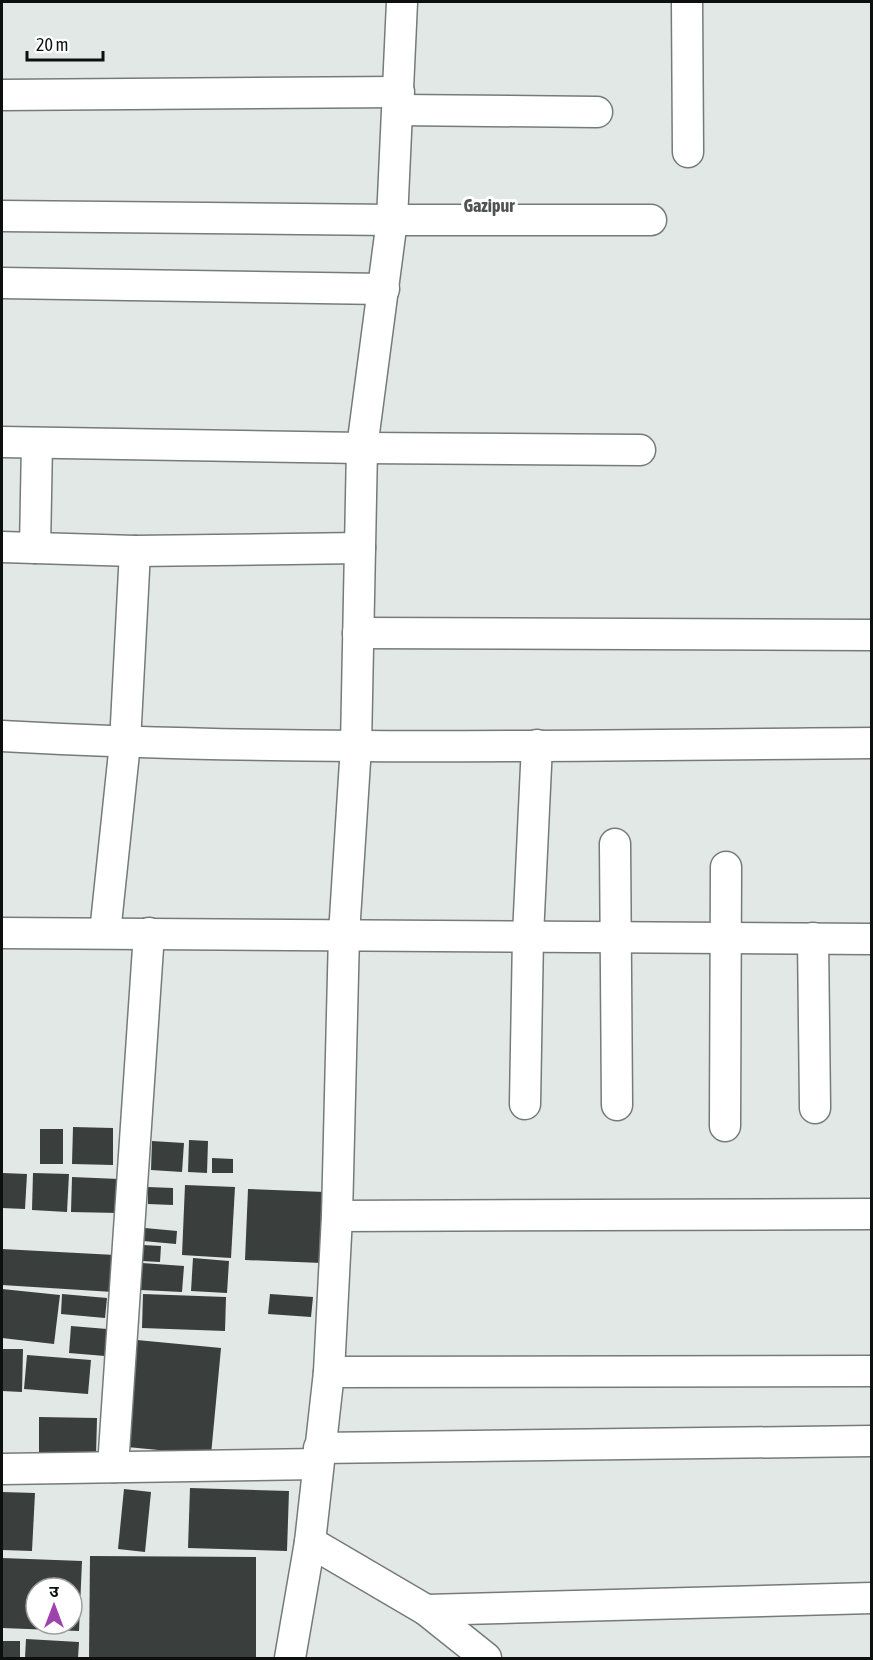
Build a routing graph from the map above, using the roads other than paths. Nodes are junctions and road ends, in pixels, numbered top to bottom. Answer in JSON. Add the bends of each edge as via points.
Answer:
{"nodes":[{"id":1,"x":402,"y":2,"type":"edge"},
{"id":2,"x":687,"y":2,"type":"edge"},
{"id":3,"x":2,"y":95,"type":"edge"},
{"id":4,"x":398,"y":101,"type":"junction"},
{"id":5,"x":597,"y":112,"type":"dead end"},
{"id":6,"x":688,"y":152,"type":"dead end"},
{"id":7,"x":2,"y":216,"type":"edge"},
{"id":8,"x":392,"y":220,"type":"junction"},
{"id":9,"x":651,"y":220,"type":"dead end"},
{"id":10,"x":2,"y":283,"type":"edge"},
{"id":11,"x":384,"y":289,"type":"junction"},
{"id":12,"x":2,"y":442,"type":"edge"},
{"id":13,"x":37,"y":443,"type":"junction"},
{"id":14,"x":362,"y":448,"type":"junction"},
{"id":15,"x":640,"y":450,"type":"dead end"},
{"id":16,"x":2,"y":547,"type":"edge"},
{"id":17,"x":35,"y":548,"type":"junction"},
{"id":18,"x":360,"y":548,"type":"junction"},
{"id":19,"x":135,"y":551,"type":"junction"},
{"id":20,"x":358,"y":633,"type":"junction"},
{"id":21,"x":872,"y":635,"type":"edge"},
{"id":22,"x":2,"y":736,"type":"edge"},
{"id":23,"x":125,"y":742,"type":"junction"},
{"id":24,"x":872,"y":743,"type":"edge"},
{"id":25,"x":537,"y":745,"type":"junction"},
{"id":26,"x":356,"y":746,"type":"junction"},
{"id":27,"x":615,"y":844,"type":"dead end"},
{"id":28,"x":726,"y":867,"type":"dead end"},
{"id":29,"x":2,"y":933,"type":"edge"},
{"id":30,"x":105,"y":933,"type":"junction"},
{"id":31,"x":149,"y":933,"type":"junction"},
{"id":32,"x":344,"y":934,"type":"junction"},
{"id":33,"x":528,"y":936,"type":"junction"},
{"id":34,"x":616,"y":936,"type":"junction"},
{"id":35,"x":726,"y":938,"type":"junction"},
{"id":36,"x":813,"y":938,"type":"junction"},
{"id":37,"x":872,"y":939,"type":"edge"},
{"id":38,"x":525,"y":1104,"type":"dead end"},
{"id":39,"x":617,"y":1105,"type":"dead end"},
{"id":40,"x":815,"y":1108,"type":"dead end"},
{"id":41,"x":724,"y":1126,"type":"dead end"},
{"id":42,"x":872,"y":1214,"type":"edge"},
{"id":43,"x":337,"y":1215,"type":"junction"},
{"id":44,"x":872,"y":1371,"type":"edge"},
{"id":45,"x":329,"y":1372,"type":"junction"},
{"id":46,"x":872,"y":1441,"type":"edge"},
{"id":47,"x":319,"y":1456,"type":"junction"},
{"id":48,"x":113,"y":1467,"type":"junction"},
{"id":49,"x":2,"y":1469,"type":"edge"},
{"id":50,"x":310,"y":1542,"type":"junction"},
{"id":51,"x":872,"y":1598,"type":"edge"},
{"id":52,"x":426,"y":1610,"type":"junction"},
{"id":53,"x":290,"y":1659,"type":"edge"},
{"id":54,"x":486,"y":1659,"type":"edge"}],
"edges":[{"from":1,"to":4,"type":"street"},
{"from":2,"to":6,"type":"street"},
{"from":3,"to":4,"type":"street"},
{"from":4,"to":5,"type":"street"},
{"from":4,"to":8,"type":"street"},
{"from":7,"to":8,"type":"street"},
{"from":8,"to":9,"type":"street"},
{"from":8,"to":11,"type":"street"},
{"from":10,"to":11,"type":"street"},
{"from":11,"to":14,"type":"street"},
{"from":12,"to":13,"type":"street"},
{"from":13,"to":14,"type":"street"},
{"from":13,"to":17,"type":"street"},
{"from":14,"to":15,"type":"street"},
{"from":14,"to":18,"type":"street"},
{"from":16,"to":17,"type":"street"},
{"from":17,"to":19,"type":"street"},
{"from":18,"to":19,"type":"street"},
{"from":18,"to":20,"type":"street"},
{"from":19,"to":23,"type":"street"},
{"from":20,"to":21,"type":"street"},
{"from":20,"to":26,"type":"street"},
{"from":22,"to":23,"type":"street"},
{"from":23,"to":26,"type":"street"},
{"from":23,"to":30,"type":"street"},
{"from":24,"to":25,"type":"street"},
{"from":25,"to":26,"type":"street"},
{"from":25,"to":33,"type":"street"},
{"from":26,"to":32,"type":"street"},
{"from":27,"to":34,"type":"street"},
{"from":28,"to":35,"type":"street"},
{"from":29,"to":30,"type":"street"},
{"from":30,"to":31,"type":"street"},
{"from":31,"to":32,"type":"street"},
{"from":31,"to":48,"type":"street"},
{"from":32,"to":33,"type":"street"},
{"from":32,"to":43,"type":"street"},
{"from":33,"to":34,"type":"street"},
{"from":33,"to":38,"type":"street"},
{"from":34,"to":35,"type":"street"},
{"from":34,"to":39,"type":"street"},
{"from":35,"to":36,"type":"street"},
{"from":35,"to":41,"type":"street"},
{"from":36,"to":37,"type":"street"},
{"from":36,"to":40,"type":"street"},
{"from":42,"to":43,"type":"street"},
{"from":43,"to":45,"type":"street"},
{"from":44,"to":45,"type":"street"},
{"from":45,"to":47,"type":"street"},
{"from":46,"to":47,"type":"street"},
{"from":47,"to":48,"type":"street"},
{"from":47,"to":50,"type":"street"},
{"from":48,"to":49,"type":"street"},
{"from":50,"to":52,"type":"street"},
{"from":50,"to":53,"type":"street"},
{"from":51,"to":52,"type":"street"},
{"from":52,"to":54,"type":"street"}]}
